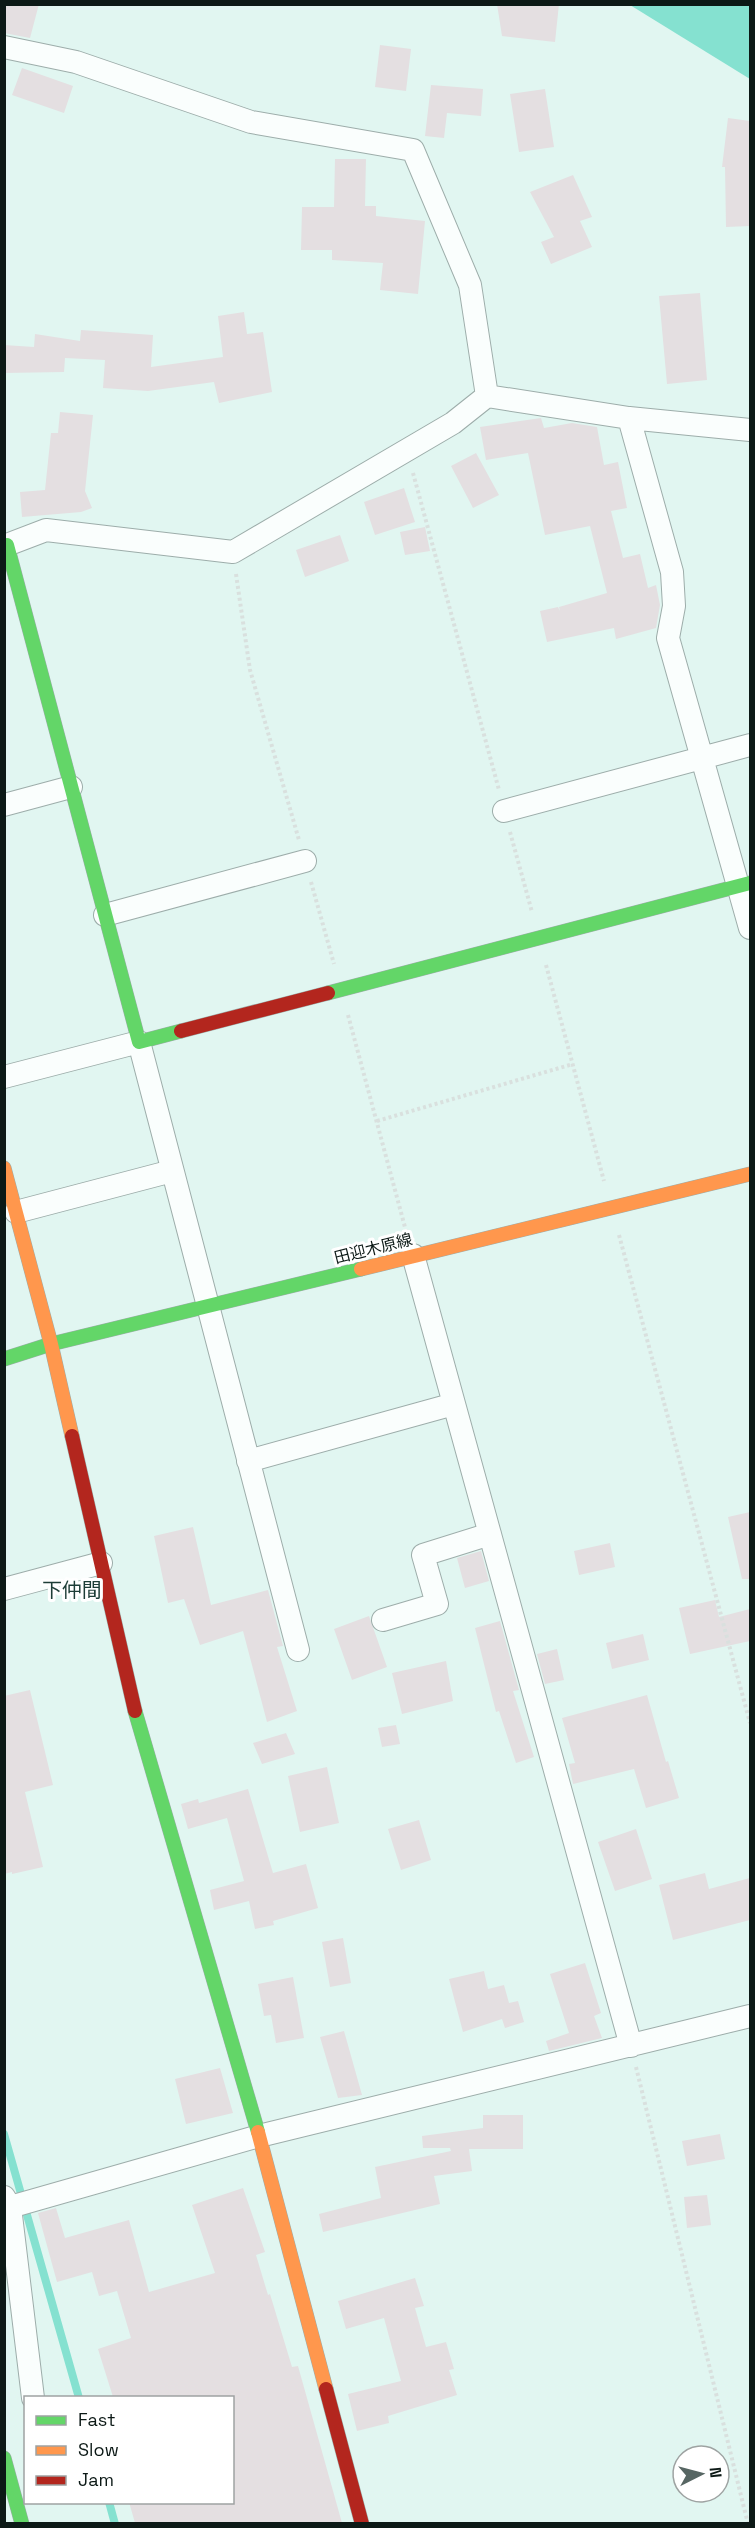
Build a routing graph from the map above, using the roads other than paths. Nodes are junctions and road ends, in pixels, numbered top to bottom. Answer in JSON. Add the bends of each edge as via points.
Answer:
{"nodes":[{"id":1,"x":4,"y":47,"type":"edge"},
{"id":2,"x":487,"y":396,"type":"junction"},
{"id":3,"x":629,"y":418,"type":"junction"},
{"id":4,"x":750,"y":430,"type":"edge"},
{"id":5,"x":6,"y":546,"type":"edge"},
{"id":6,"x":750,"y":745,"type":"edge"},
{"id":7,"x":702,"y":758,"type":"junction"},
{"id":8,"x":71,"y":787,"type":"junction"},
{"id":9,"x":4,"y":805,"type":"edge"},
{"id":10,"x":504,"y":811,"type":"road end"},
{"id":11,"x":305,"y":861,"type":"road end"},
{"id":12,"x":745,"y":885,"type":"edge"},
{"id":13,"x":105,"y":915,"type":"junction"},
{"id":14,"x":750,"y":928,"type":"edge"},
{"id":15,"x":139,"y":1042,"type":"junction"},
{"id":16,"x":4,"y":1077,"type":"edge"},
{"id":17,"x":4,"y":1168,"type":"edge"},
{"id":18,"x":172,"y":1171,"type":"junction"},
{"id":19,"x":750,"y":1174,"type":"edge"},
{"id":20,"x":16,"y":1212,"type":"junction"},
{"id":21,"x":413,"y":1255,"type":"junction"},
{"id":22,"x":207,"y":1305,"type":"junction"},
{"id":23,"x":51,"y":1344,"type":"junction"},
{"id":24,"x":4,"y":1359,"type":"edge"},
{"id":25,"x":454,"y":1404,"type":"junction"},
{"id":26,"x":248,"y":1461,"type":"junction"},
{"id":27,"x":490,"y":1534,"type":"junction"},
{"id":28,"x":101,"y":1563,"type":"junction"},
{"id":29,"x":4,"y":1589,"type":"edge"},
{"id":30,"x":383,"y":1620,"type":"dead end"},
{"id":31,"x":298,"y":1650,"type":"dead end"},
{"id":32,"x":750,"y":2016,"type":"edge"},
{"id":33,"x":631,"y":2046,"type":"junction"},
{"id":34,"x":260,"y":2136,"type":"junction"},
{"id":35,"x":7,"y":2202,"type":"edge"},
{"id":36,"x":33,"y":2396,"type":"edge"},
{"id":37,"x":4,"y":2458,"type":"edge"},
{"id":38,"x":33,"y":2504,"type":"edge"},
{"id":39,"x":22,"y":2523,"type":"edge"},
{"id":40,"x":27,"y":2523,"type":"edge"},
{"id":41,"x":363,"y":2523,"type":"edge"}],
"edges":[{"from":1,"to":2,"type":"street","via":[[76,62],[251,122],[412,150],[470,285]]},
{"from":2,"to":3,"type":"street"},
{"from":2,"to":5,"type":"street","via":[[453,423],[233,552],[46,530]]},
{"from":3,"to":4,"type":"street"},
{"from":3,"to":7,"type":"street","via":[[672,572],[674,606],[668,638]]},
{"from":5,"to":8,"type":"street"},
{"from":6,"to":7,"type":"street"},
{"from":7,"to":10,"type":"street"},
{"from":7,"to":12,"type":"street"},
{"from":8,"to":9,"type":"street"},
{"from":8,"to":13,"type":"street"},
{"from":11,"to":13,"type":"street"},
{"from":12,"to":14,"type":"street"},
{"from":12,"to":15,"type":"street"},
{"from":13,"to":15,"type":"street"},
{"from":15,"to":16,"type":"street"},
{"from":15,"to":18,"type":"street"},
{"from":17,"to":20,"type":"street"},
{"from":18,"to":20,"type":"street"},
{"from":18,"to":22,"type":"street"},
{"from":19,"to":21,"type":"street","name":"田迎木原線"},
{"from":20,"to":23,"type":"street"},
{"from":21,"to":22,"type":"street","name":"田迎木原線"},
{"from":21,"to":25,"type":"street"},
{"from":22,"to":23,"type":"street","name":"田迎木原線"},
{"from":22,"to":26,"type":"street"},
{"from":23,"to":24,"type":"street","name":"田迎木原線"},
{"from":23,"to":28,"type":"street"},
{"from":25,"to":26,"type":"street"},
{"from":25,"to":27,"type":"street"},
{"from":26,"to":31,"type":"street"},
{"from":27,"to":30,"type":"street","via":[[423,1555],[437,1604]]},
{"from":27,"to":33,"type":"street"},
{"from":28,"to":29,"type":"street"},
{"from":28,"to":34,"type":"street","via":[[136,1716]]},
{"from":32,"to":33,"type":"street"},
{"from":33,"to":34,"type":"street"},
{"from":34,"to":35,"type":"street"},
{"from":34,"to":41,"type":"street"},
{"from":35,"to":36,"type":"street"},
{"from":37,"to":39,"type":"street"},
{"from":38,"to":40,"type":"street"}]}
